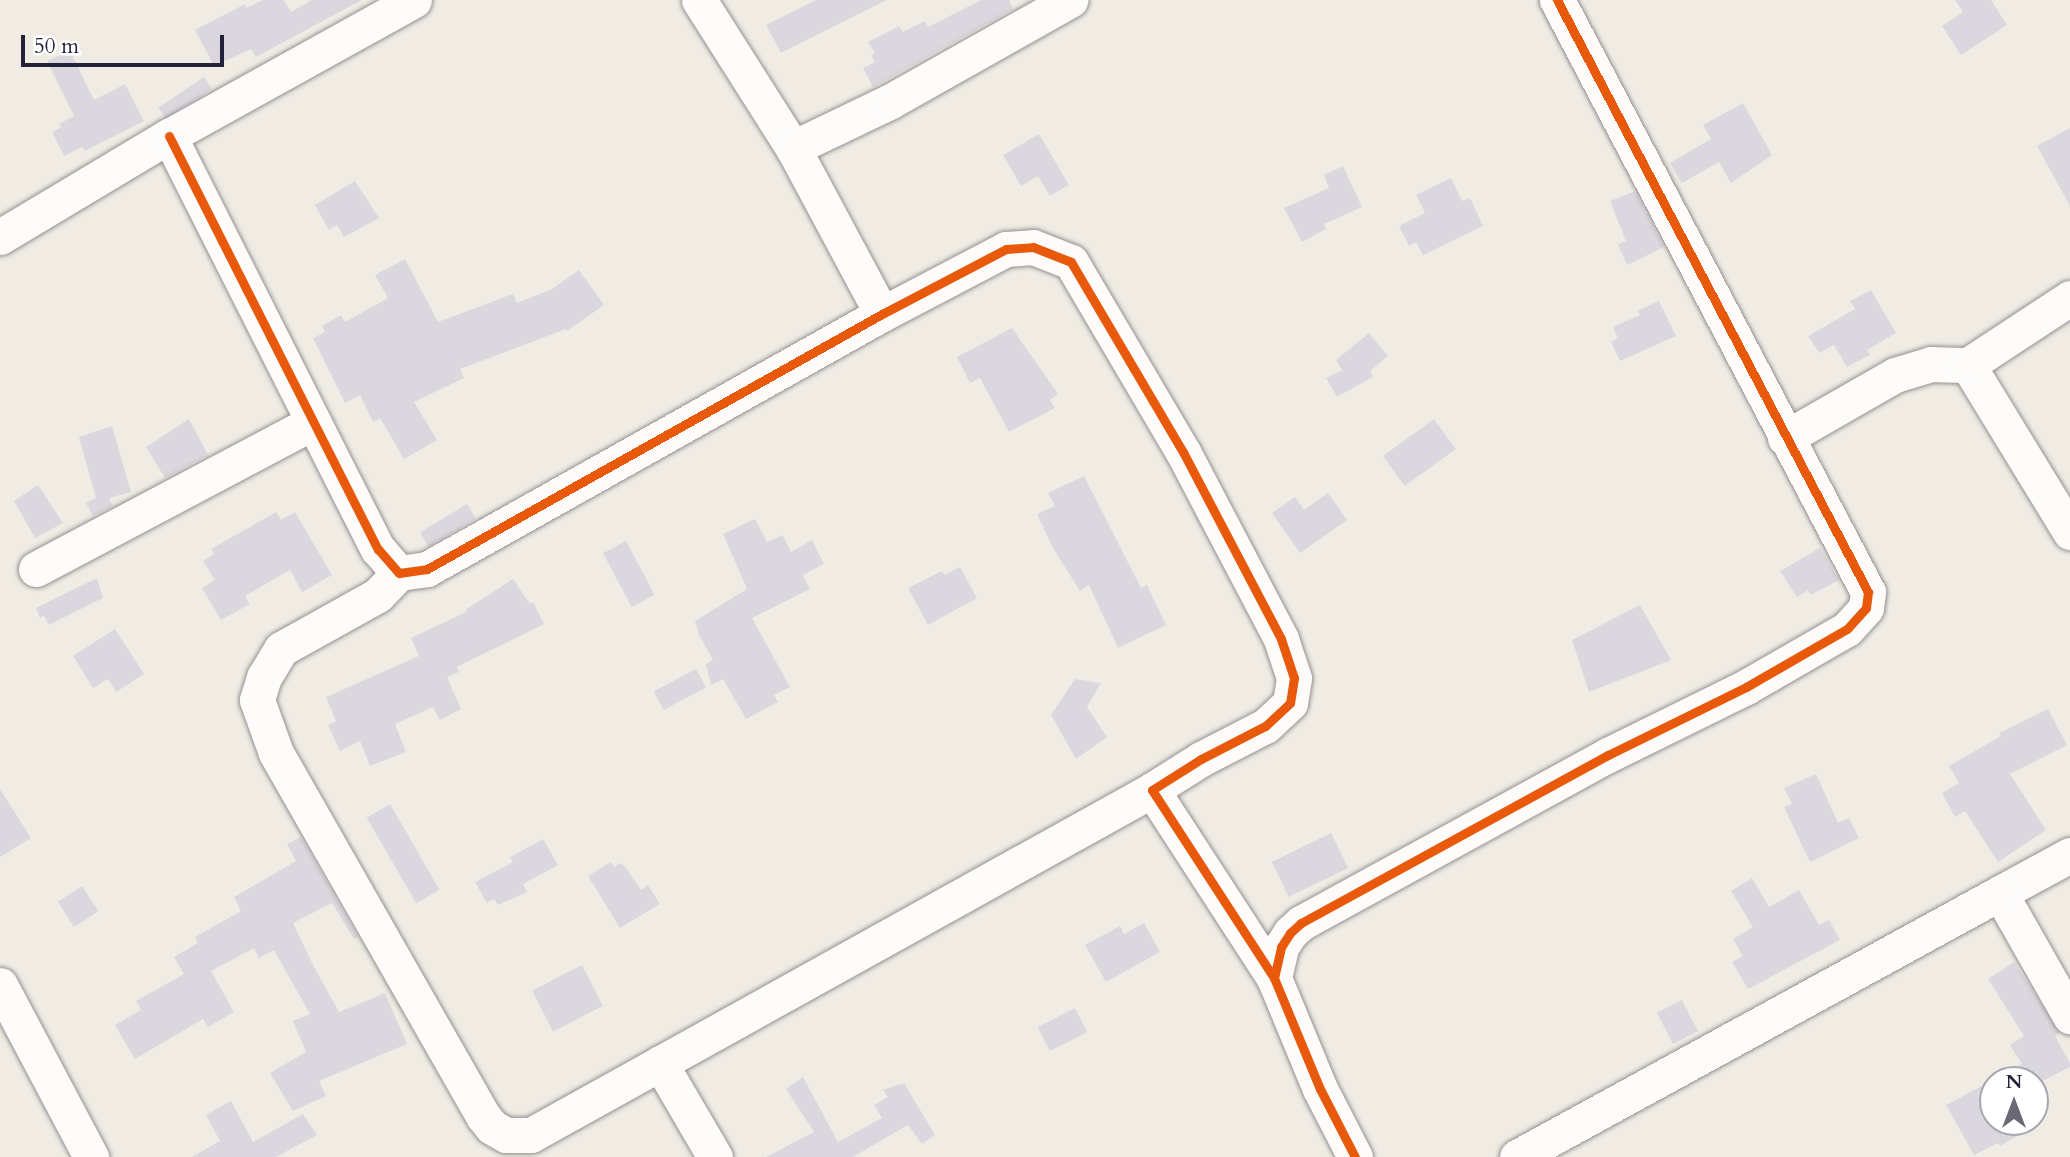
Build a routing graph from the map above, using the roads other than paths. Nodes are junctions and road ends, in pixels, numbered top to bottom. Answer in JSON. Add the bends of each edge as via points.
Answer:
{"nodes":[{"id":1,"x":414,"y":0,"type":"edge"},
{"id":2,"x":699,"y":0,"type":"edge"},
{"id":3,"x":1070,"y":0,"type":"edge"},
{"id":4,"x":1558,"y":0,"type":"edge"},
{"id":5,"x":169,"y":136,"type":"junction"},
{"id":6,"x":793,"y":148,"type":"junction"},
{"id":7,"x":0,"y":237,"type":"edge"},
{"id":8,"x":2070,"y":298,"type":"edge"},
{"id":9,"x":882,"y":314,"type":"junction"},
{"id":10,"x":1968,"y":365,"type":"junction"},
{"id":11,"x":314,"y":422,"type":"junction"},
{"id":12,"x":1785,"y":438,"type":"junction"},
{"id":13,"x":2070,"y":533,"type":"edge"},
{"id":14,"x":36,"y":569,"type":"dead end"},
{"id":15,"x":399,"y":573,"type":"junction"},
{"id":16,"x":1152,"y":790,"type":"junction"},
{"id":17,"x":2070,"y":855,"type":"edge"},
{"id":18,"x":2000,"y":892,"type":"junction"},
{"id":19,"x":1274,"y":978,"type":"junction"},
{"id":20,"x":0,"y":985,"type":"edge"},
{"id":21,"x":2070,"y":1016,"type":"edge"},
{"id":22,"x":660,"y":1063,"type":"junction"},
{"id":23,"x":1527,"y":1155,"type":"edge"},
{"id":24,"x":91,"y":1157,"type":"edge"},
{"id":25,"x":715,"y":1157,"type":"edge"},
{"id":26,"x":1355,"y":1157,"type":"edge"}],
"edges":[{"from":1,"to":5,"type":"street"},
{"from":2,"to":6,"type":"street"},
{"from":3,"to":6,"type":"street","via":[[891,102]]},
{"from":4,"to":12,"type":"street"},
{"from":5,"to":7,"type":"street"},
{"from":5,"to":11,"type":"street"},
{"from":6,"to":9,"type":"street"},
{"from":8,"to":10,"type":"street"},
{"from":9,"to":15,"type":"street","via":[[427,569]]},
{"from":9,"to":16,"type":"street","via":[[1006,249],[1033,247],[1072,262],[1183,452],[1282,639],[1294,678],[1290,703],[1265,726],[1201,758]]},
{"from":10,"to":12,"type":"street","via":[[1931,364],[1895,375]]},
{"from":10,"to":13,"type":"street"},
{"from":11,"to":14,"type":"street"},
{"from":11,"to":15,"type":"street","via":[[379,548]]},
{"from":12,"to":19,"type":"street","via":[[1868,592],[1866,608],[1847,629],[1301,923],[1282,947]]},
{"from":15,"to":22,"type":"street","via":[[379,595],[281,649],[257,700],[276,753],[492,1127],[506,1135],[531,1135]]},
{"from":16,"to":19,"type":"street"},
{"from":16,"to":22,"type":"street"},
{"from":17,"to":18,"type":"street"},
{"from":18,"to":21,"type":"street"},
{"from":18,"to":23,"type":"street"},
{"from":19,"to":26,"type":"street","via":[[1320,1089]]},
{"from":20,"to":24,"type":"street"},
{"from":22,"to":25,"type":"street"}]}
